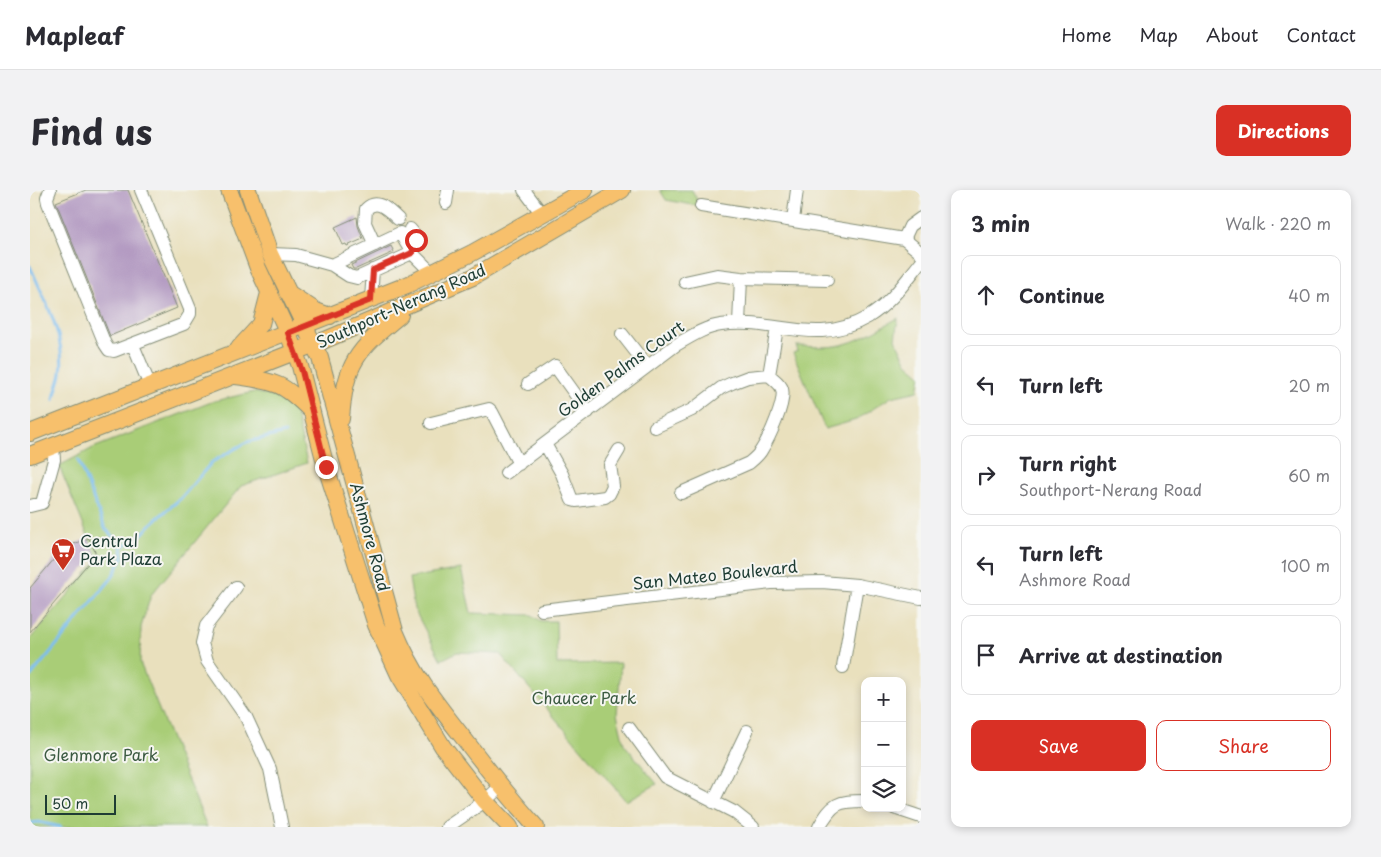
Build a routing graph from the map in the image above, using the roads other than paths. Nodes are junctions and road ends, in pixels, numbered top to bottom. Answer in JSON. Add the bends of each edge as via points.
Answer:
{"nodes":[{"id":1,"x":50,"y":190,"type":"edge"},
{"id":2,"x":141,"y":190,"type":"edge"},
{"id":3,"x":229,"y":190,"type":"edge"},
{"id":4,"x":248,"y":190,"type":"edge"},
{"id":5,"x":448,"y":190,"type":"edge"},
{"id":6,"x":524,"y":190,"type":"edge"},
{"id":7,"x":585,"y":190,"type":"edge"},
{"id":8,"x":622,"y":190,"type":"edge"},
{"id":9,"x":797,"y":190,"type":"edge"},
{"id":10,"x":446,"y":203,"type":"dead end"},
{"id":11,"x":701,"y":206,"type":"dead end"},
{"id":12,"x":542,"y":214,"type":"junction"},
{"id":13,"x":921,"y":218,"type":"edge"},
{"id":14,"x":398,"y":219,"type":"dead end"},
{"id":15,"x":793,"y":220,"type":"junction"},
{"id":16,"x":410,"y":229,"type":"dead end"},
{"id":17,"x":904,"y":239,"type":"junction"},
{"id":18,"x":375,"y":245,"type":"junction"},
{"id":19,"x":412,"y":253,"type":"junction"},
{"id":20,"x":921,"y":253,"type":"edge"},
{"id":21,"x":270,"y":254,"type":"junction"},
{"id":22,"x":352,"y":255,"type":"junction"},
{"id":23,"x":392,"y":262,"type":"junction"},
{"id":24,"x":921,"y":262,"type":"edge"},
{"id":25,"x":332,"y":265,"type":"junction"},
{"id":26,"x":371,"y":272,"type":"junction"},
{"id":27,"x":432,"y":273,"type":"junction"},
{"id":28,"x":741,"y":278,"type":"junction"},
{"id":29,"x":827,"y":280,"type":"dead end"},
{"id":30,"x":685,"y":282,"type":"dead end"},
{"id":31,"x":288,"y":292,"type":"junction"},
{"id":32,"x":269,"y":293,"type":"junction"},
{"id":33,"x":371,"y":300,"type":"junction"},
{"id":34,"x":414,"y":304,"type":"junction"},
{"id":35,"x":330,"y":316,"type":"junction"},
{"id":36,"x":738,"y":323,"type":"junction"},
{"id":37,"x":304,"y":326,"type":"junction"},
{"id":38,"x":777,"y":328,"type":"junction"},
{"id":39,"x":288,"y":333,"type":"junction"},
{"id":40,"x":622,"y":334,"type":"dead end"},
{"id":41,"x":133,"y":344,"type":"junction"},
{"id":42,"x":314,"y":345,"type":"junction"},
{"id":43,"x":295,"y":352,"type":"junction"},
{"id":44,"x":233,"y":354,"type":"junction"},
{"id":45,"x":647,"y":366,"type":"junction"},
{"id":46,"x":769,"y":375,"type":"junction"},
{"id":47,"x":234,"y":376,"type":"junction"},
{"id":48,"x":528,"y":384,"type":"dead end"},
{"id":49,"x":150,"y":386,"type":"junction"},
{"id":50,"x":588,"y":412,"type":"junction"},
{"id":51,"x":312,"y":413,"type":"junction"},
{"id":52,"x":431,"y":423,"type":"dead end"},
{"id":53,"x":655,"y":427,"type":"dead end"},
{"id":54,"x":340,"y":429,"type":"junction"},
{"id":55,"x":30,"y":433,"type":"edge"},
{"id":56,"x":545,"y":444,"type":"junction"},
{"id":57,"x":53,"y":446,"type":"junction"},
{"id":58,"x":619,"y":450,"type":"dead end"},
{"id":59,"x":30,"y":456,"type":"edge"},
{"id":60,"x":519,"y":464,"type":"junction"},
{"id":61,"x":506,"y":473,"type":"dead end"},
{"id":62,"x":681,"y":493,"type":"dead end"},
{"id":63,"x":30,"y":506,"type":"edge"},
{"id":64,"x":857,"y":585,"type":"junction"},
{"id":65,"x":236,"y":587,"type":"dead end"},
{"id":66,"x":921,"y":598,"type":"edge"},
{"id":67,"x":542,"y":610,"type":"dead end"},
{"id":68,"x":843,"y":667,"type":"dead end"},
{"id":69,"x":629,"y":728,"type":"dead end"},
{"id":70,"x":747,"y":731,"type":"dead end"},
{"id":71,"x":501,"y":786,"type":"junction"},
{"id":72,"x":485,"y":800,"type":"junction"},
{"id":73,"x":861,"y":801,"type":"edge"},
{"id":74,"x":713,"y":802,"type":"junction"},
{"id":75,"x":906,"y":812,"type":"edge"},
{"id":76,"x":921,"y":817,"type":"edge"},
{"id":77,"x":282,"y":827,"type":"edge"},
{"id":78,"x":447,"y":827,"type":"edge"},
{"id":79,"x":510,"y":827,"type":"edge"},
{"id":80,"x":536,"y":827,"type":"edge"},
{"id":81,"x":753,"y":827,"type":"edge"},
{"id":82,"x":819,"y":827,"type":"edge"}],
"edges":[{"from":1,"to":41,"type":"street","via":[[48,203],[104,344],[114,351]]},
{"from":2,"to":41,"type":"street","via":[[190,314],[184,324]]},
{"from":3,"to":32,"type":"main road","name":"Ashmore Road"},
{"from":4,"to":21,"type":"main road","name":"Ashmore Road"},
{"from":5,"to":10,"type":"street"},
{"from":6,"to":12,"type":"street"},
{"from":7,"to":12,"type":"main road","name":"Southport-Nerang Road"},
{"from":8,"to":34,"type":"main road","name":"Southport-Nerang Road","via":[[472,278]]},
{"from":9,"to":15,"type":"street"},
{"from":11,"to":15,"type":"street"},
{"from":12,"to":27,"type":"main road","name":"Southport-Nerang Road"},
{"from":13,"to":17,"type":"street","via":[[910,226]]},
{"from":14,"to":18,"type":"street","via":[[379,204],[366,209],[365,223]]},
{"from":15,"to":17,"type":"street"},
{"from":16,"to":19,"type":"street","via":[[416,236]]},
{"from":17,"to":20,"type":"street"},
{"from":18,"to":19,"type":"street","via":[[400,233]]},
{"from":18,"to":22,"type":"street"},
{"from":18,"to":23,"type":"street"},
{"from":18,"to":26,"type":"street"},
{"from":19,"to":23,"type":"street"},
{"from":19,"to":27,"type":"street"},
{"from":21,"to":25,"type":"street","via":[[296,255]]},
{"from":21,"to":31,"type":"main road","name":"Ashmore Road"},
{"from":22,"to":25,"type":"street"},
{"from":22,"to":26,"type":"street"},
{"from":23,"to":26,"type":"street"},
{"from":24,"to":38,"type":"street","name":"Golden Palms Court","via":[[888,302],[859,322],[814,332]]},
{"from":25,"to":26,"type":"street","via":[[357,278]]},
{"from":26,"to":33,"type":"street"},
{"from":27,"to":33,"type":"main road","name":"Southport-Nerang Road"},
{"from":28,"to":29,"type":"street"},
{"from":28,"to":30,"type":"street","via":[[717,275]]},
{"from":28,"to":36,"type":"street"},
{"from":31,"to":35,"type":"main road","via":[[316,311]]},
{"from":31,"to":37,"type":"main road","name":"Ashmore Road"},
{"from":32,"to":39,"type":"main road","name":"Ashmore Road"},
{"from":32,"to":44,"type":"main road","via":[[261,324]]},
{"from":33,"to":35,"type":"main road","name":"Southport-Nerang Road"},
{"from":34,"to":42,"type":"main road","name":"Southport-Nerang Road"},
{"from":34,"to":54,"type":"main road","via":[[378,333],[352,362],[343,394]]},
{"from":35,"to":37,"type":"main road","name":"Southport-Nerang Road"},
{"from":36,"to":38,"type":"street","name":"Golden Palms Court"},
{"from":36,"to":45,"type":"street","name":"Golden Palms Court","via":[[696,333]]},
{"from":37,"to":39,"type":"main road","name":"Southport-Nerang Road"},
{"from":37,"to":42,"type":"main road","name":"Ashmore Road"},
{"from":38,"to":46,"type":"street"},
{"from":39,"to":43,"type":"main road","name":"Ashmore Road"},
{"from":39,"to":44,"type":"main road","name":"Southport-Nerang Road"},
{"from":40,"to":45,"type":"street"},
{"from":41,"to":49,"type":"street"},
{"from":42,"to":43,"type":"main road","name":"Southport-Nerang Road"},
{"from":42,"to":54,"type":"main road","name":"Ashmore Road"},
{"from":43,"to":47,"type":"main road","name":"Southport-Nerang Road"},
{"from":43,"to":51,"type":"main road","name":"Ashmore Road"},
{"from":44,"to":49,"type":"main road","name":"Southport-Nerang Road"},
{"from":45,"to":50,"type":"street","name":"Golden Palms Court"},
{"from":46,"to":53,"type":"street","via":[[732,382],[692,410]]},
{"from":46,"to":62,"type":"street","via":[[780,385],[783,399],[762,450],[749,463]]},
{"from":47,"to":51,"type":"main road","via":[[282,386]]},
{"from":47,"to":57,"type":"main road","name":"Southport-Nerang Road"},
{"from":48,"to":50,"type":"street","via":[[555,366]]},
{"from":49,"to":55,"type":"main road","name":"Southport-Nerang Road"},
{"from":50,"to":56,"type":"street","name":"Golden Palms Court"},
{"from":51,"to":72,"type":"main road","name":"Ashmore Road","via":[[376,626],[411,697],[443,747]]},
{"from":52,"to":60,"type":"street","via":[[489,409]]},
{"from":54,"to":71,"type":"main road","name":"Ashmore Road","via":[[395,631],[406,657],[425,689]]},
{"from":56,"to":58,"type":"street","via":[[562,474],[569,496],[576,501],[609,494],[613,486],[610,465]]},
{"from":56,"to":60,"type":"street","name":"Golden Palms Court"},
{"from":57,"to":59,"type":"main road","name":"Southport-Nerang Road"},
{"from":57,"to":63,"type":"street","via":[[54,460],[42,503]]},
{"from":60,"to":61,"type":"street","name":"Golden Palms Court"},
{"from":64,"to":66,"type":"street","name":"San Mateo Boulevard"},
{"from":64,"to":67,"type":"street","name":"San Mateo Boulevard","via":[[771,583]]},
{"from":64,"to":68,"type":"street"},
{"from":65,"to":77,"type":"street","via":[[206,626],[202,643],[207,661],[246,717],[270,769]]},
{"from":69,"to":74,"type":"street","via":[[665,777]]},
{"from":70,"to":74,"type":"street"},
{"from":71,"to":72,"type":"street"},
{"from":71,"to":80,"type":"main road","name":"Ashmore Road"},
{"from":72,"to":78,"type":"street"},
{"from":72,"to":79,"type":"main road","name":"Ashmore Road"},
{"from":73,"to":82,"type":"street","via":[[844,801],[829,810]]},
{"from":74,"to":81,"type":"street","via":[[734,812]]},
{"from":75,"to":76,"type":"street"}]}
